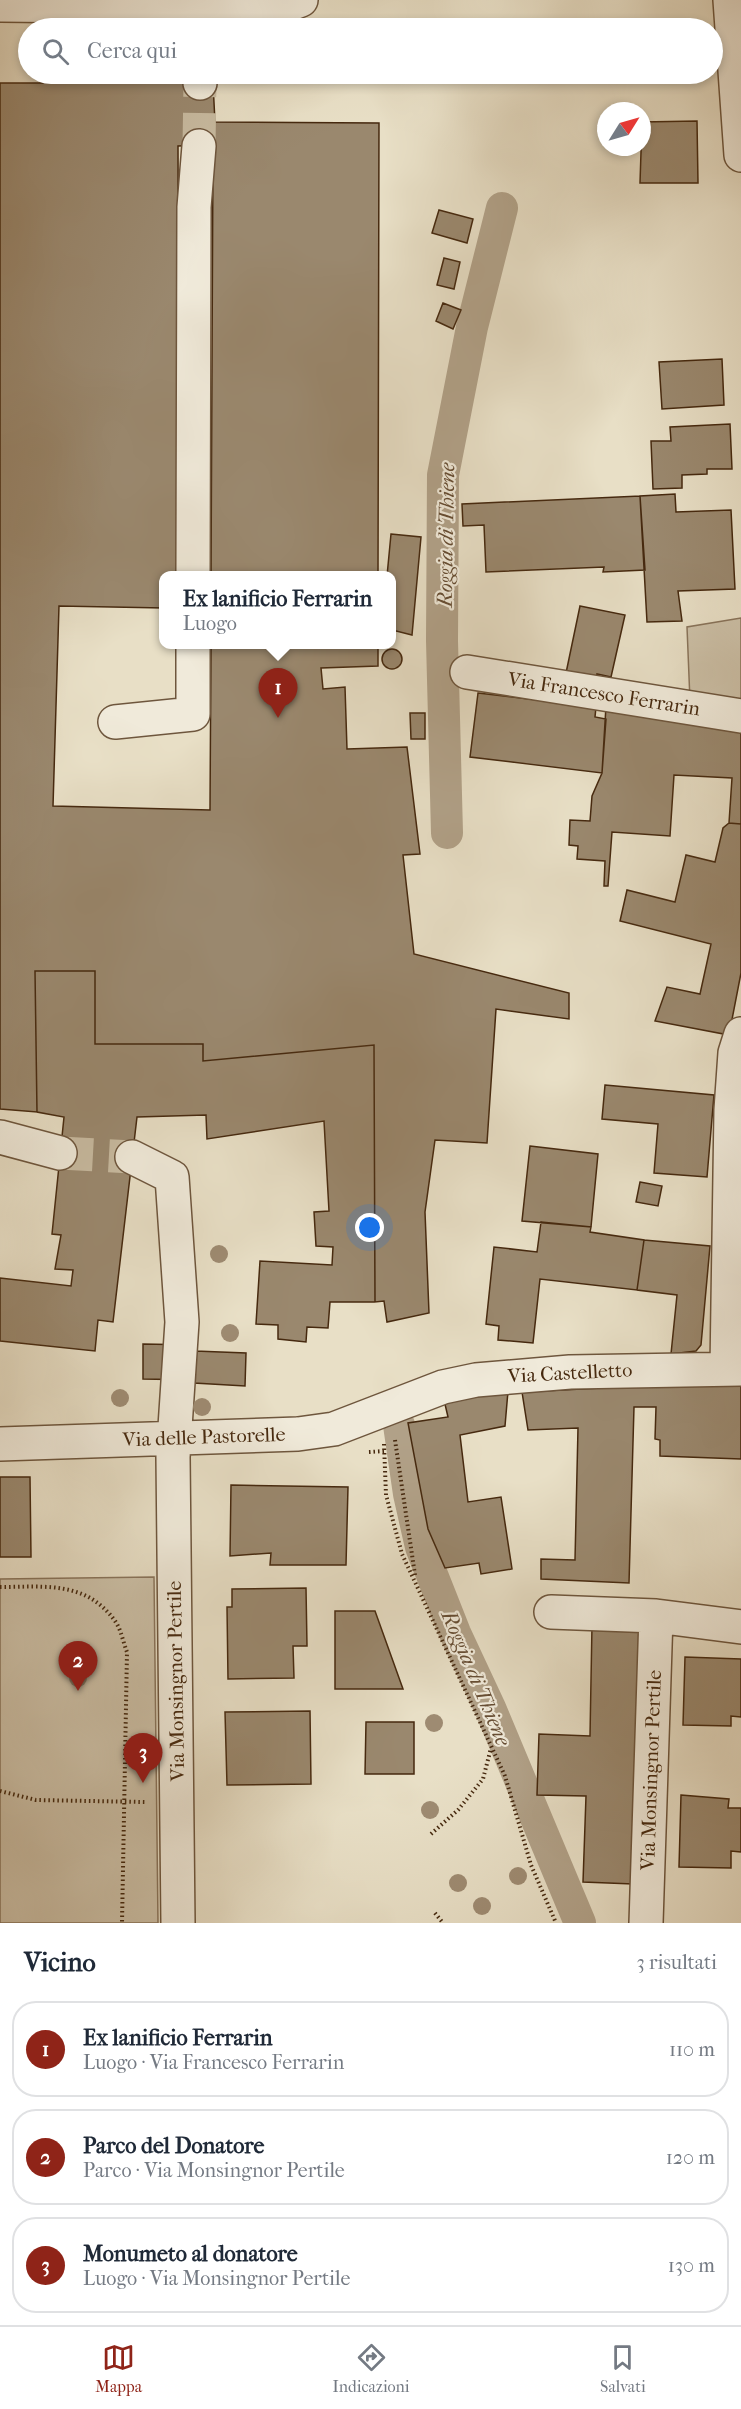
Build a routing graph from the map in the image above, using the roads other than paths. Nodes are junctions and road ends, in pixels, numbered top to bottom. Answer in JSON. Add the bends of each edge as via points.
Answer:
{"nodes":[{"id":1,"x":301,"y":0,"type":"edge"},
{"id":2,"x":730,"y":0,"type":"edge"},
{"id":3,"x":0,"y":5,"type":"edge"},
{"id":4,"x":199,"y":12,"type":"edge"},
{"id":5,"x":199,"y":146,"type":"tunnel mouth"},
{"id":6,"x":741,"y":155,"type":"edge"},
{"id":7,"x":193,"y":571,"type":"edge"},
{"id":8,"x":193,"y":649,"type":"edge"},
{"id":9,"x":467,"y":672,"type":"dead end"},
{"id":10,"x":741,"y":716,"type":"edge"},
{"id":11,"x":115,"y":722,"type":"dead end"},
{"id":12,"x":741,"y":1034,"type":"edge"},
{"id":13,"x":0,"y":1137,"type":"edge"},
{"id":14,"x":60,"y":1153,"type":"tunnel mouth"},
{"id":15,"x":132,"y":1158,"type":"tunnel mouth"},
{"id":16,"x":734,"y":1368,"type":"edge"},
{"id":17,"x":404,"y":1403,"type":"joint"},
{"id":18,"x":174,"y":1438,"type":"junction"},
{"id":19,"x":0,"y":1444,"type":"edge"},
{"id":20,"x":551,"y":1612,"type":"dead end"},
{"id":21,"x":656,"y":1616,"type":"junction"},
{"id":22,"x":741,"y":1627,"type":"edge"},
{"id":23,"x":178,"y":1923,"type":"edge"},
{"id":24,"x":646,"y":1923,"type":"edge"}],
"edges":[{"from":1,"to":4,"type":"street","via":[[280,8]]},
{"from":2,"to":6,"type":"street"},
{"from":3,"to":4,"type":"street"},
{"from":5,"to":7,"type":"street","via":[[194,207]]},
{"from":8,"to":11,"type":"street","via":[[193,714]]},
{"from":9,"to":10,"type":"street","name":"Via Francesco Ferrarin"},
{"from":12,"to":16,"type":"street","via":[[735,1053],[731,1110]]},
{"from":13,"to":14,"type":"street"},
{"from":15,"to":18,"type":"street","name":"Via Monsingnor Pertile","via":[[172,1177],[182,1322]]},
{"from":16,"to":17,"type":"street","name":"Via Castelletto","via":[[511,1376],[443,1387]]},
{"from":17,"to":18,"type":"street","name":"Via delle Pastorelle","via":[[333,1430]]},
{"from":18,"to":19,"type":"street","name":"Via delle Pastorelle"},
{"from":18,"to":23,"type":"street","name":"Via Monsingnor Pertile"},
{"from":20,"to":21,"type":"street"},
{"from":21,"to":22,"type":"street"},
{"from":21,"to":24,"type":"street","name":"Via Monsingnor Pertile"}]}
